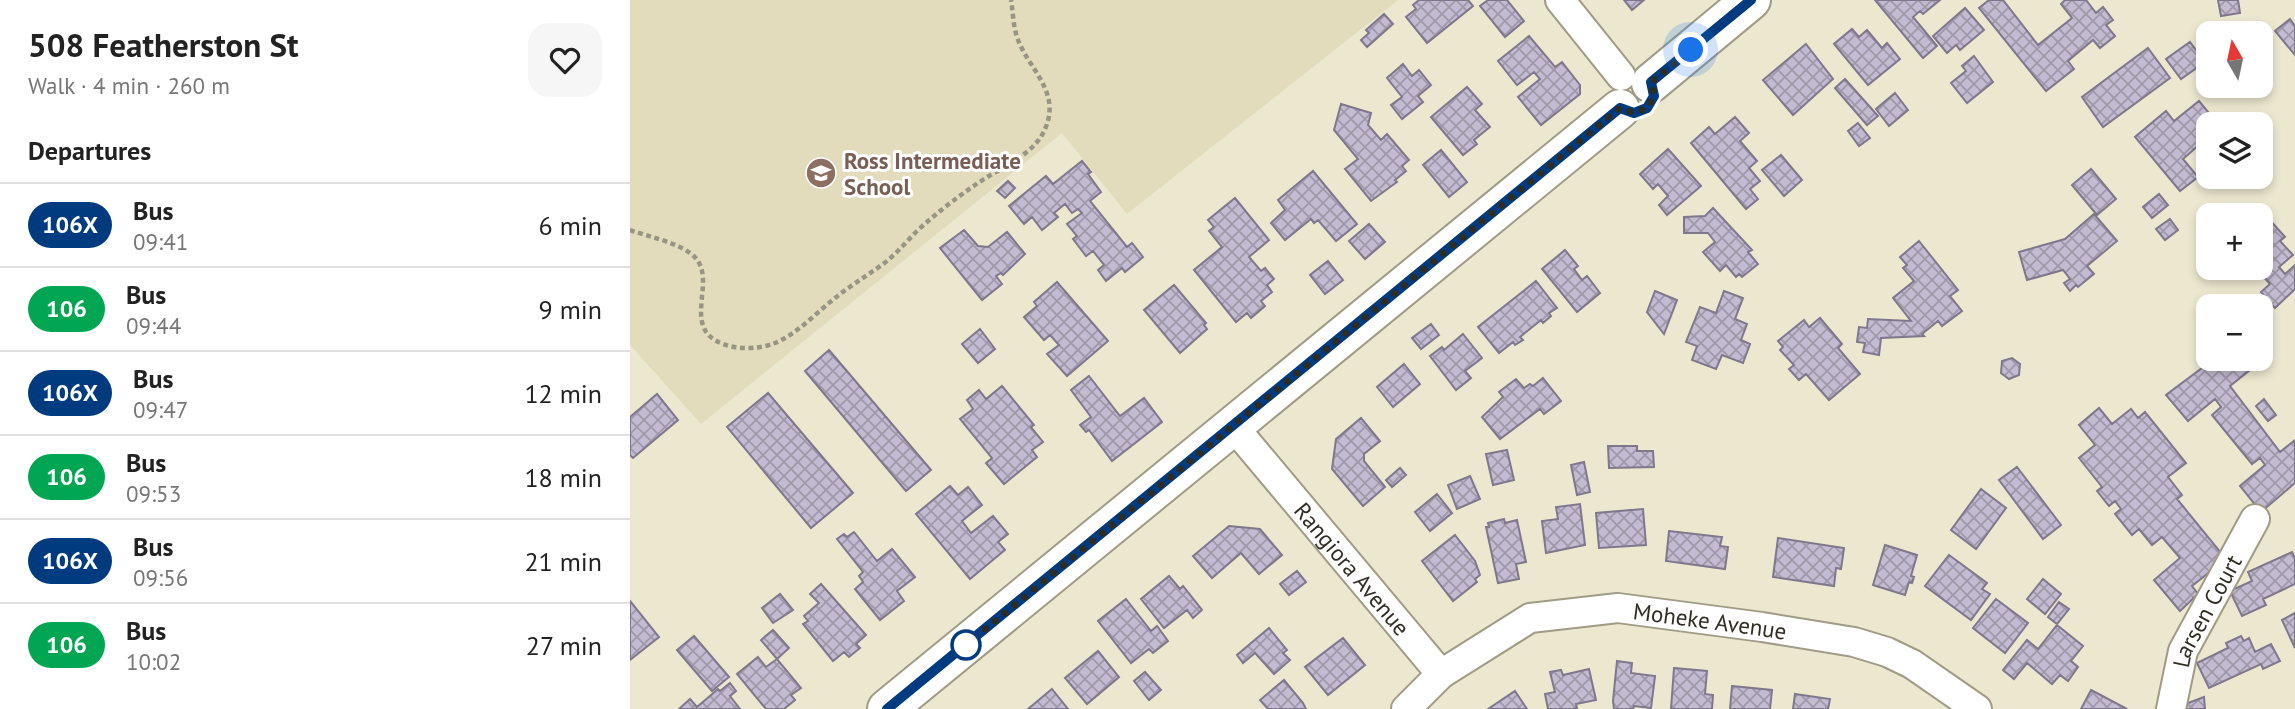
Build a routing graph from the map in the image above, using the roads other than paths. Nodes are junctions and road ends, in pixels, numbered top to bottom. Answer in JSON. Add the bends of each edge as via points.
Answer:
{"nodes":[{"id":1,"x":1560,"y":0,"type":"edge"},
{"id":2,"x":1751,"y":0,"type":"edge"},
{"id":3,"x":1631,"y":89,"type":"junction"},
{"id":4,"x":1233,"y":426,"type":"junction"},
{"id":5,"x":2255,"y":519,"type":"dead end"},
{"id":6,"x":1441,"y":674,"type":"junction"},
{"id":7,"x":887,"y":709,"type":"edge"},
{"id":8,"x":1406,"y":709,"type":"edge"},
{"id":9,"x":1977,"y":709,"type":"edge"},
{"id":10,"x":2171,"y":709,"type":"edge"}],
"edges":[{"from":1,"to":3,"type":"street"},
{"from":2,"to":3,"type":"main road"},
{"from":3,"to":4,"type":"main road"},
{"from":4,"to":6,"type":"street","name":"Rangiora Avenue"},
{"from":4,"to":7,"type":"main road"},
{"from":5,"to":10,"type":"street","name":"Larsen Court","via":[[2183,651]]},
{"from":6,"to":8,"type":"street"},
{"from":6,"to":9,"type":"street","name":"Moheke Avenue","via":[[1530,618],[1618,608],[1854,642],[1912,664]]}]}
